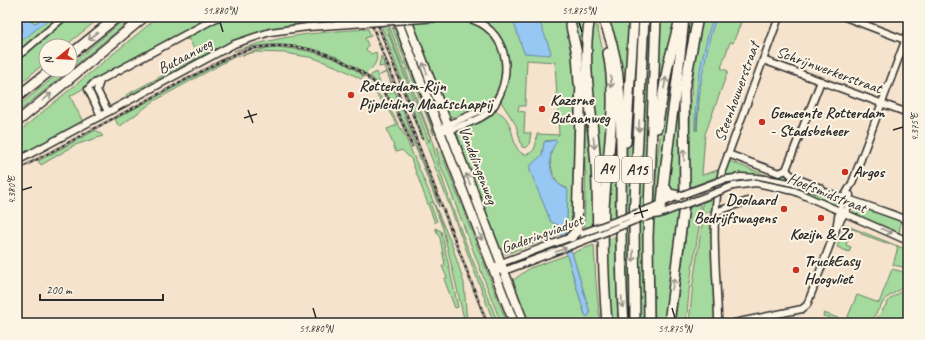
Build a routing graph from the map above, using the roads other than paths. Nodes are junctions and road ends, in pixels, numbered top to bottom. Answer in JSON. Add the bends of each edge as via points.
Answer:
{"nodes":[{"id":1,"x":64,"y":17,"type":"edge"},
{"id":2,"x":117,"y":17,"type":"edge"},
{"id":3,"x":144,"y":17,"type":"edge"},
{"id":4,"x":218,"y":17,"type":"edge"},
{"id":5,"x":396,"y":17,"type":"edge"},
{"id":6,"x":406,"y":17,"type":"edge"},
{"id":7,"x":452,"y":17,"type":"edge"},
{"id":8,"x":460,"y":17,"type":"edge"},
{"id":9,"x":569,"y":17,"type":"edge"},
{"id":10,"x":590,"y":17,"type":"edge"},
{"id":11,"x":598,"y":17,"type":"edge"},
{"id":12,"x":602,"y":17,"type":"edge"},
{"id":13,"x":634,"y":17,"type":"edge"},
{"id":14,"x":644,"y":17,"type":"edge"},
{"id":15,"x":656,"y":17,"type":"edge"},
{"id":16,"x":682,"y":17,"type":"edge"},
{"id":17,"x":779,"y":17,"type":"edge"},
{"id":18,"x":845,"y":17,"type":"edge"},
{"id":19,"x":698,"y":18,"type":"edge"},
{"id":20,"x":908,"y":33,"type":"edge"},
{"id":21,"x":905,"y":40,"type":"junction"},
{"id":22,"x":586,"y":45,"type":"junction"},
{"id":23,"x":78,"y":49,"type":"edge"},
{"id":24,"x":17,"y":57,"type":"edge"},
{"id":25,"x":763,"y":60,"type":"junction"},
{"id":26,"x":41,"y":78,"type":"edge"},
{"id":27,"x":100,"y":81,"type":"junction"},
{"id":28,"x":821,"y":81,"type":"junction"},
{"id":29,"x":17,"y":97,"type":"edge"},
{"id":30,"x":881,"y":104,"type":"junction"},
{"id":31,"x":108,"y":112,"type":"junction"},
{"id":32,"x":908,"y":113,"type":"edge"},
{"id":33,"x":101,"y":116,"type":"junction"},
{"id":34,"x":580,"y":120,"type":"junction"},
{"id":35,"x":17,"y":122,"type":"edge"},
{"id":36,"x":448,"y":128,"type":"junction"},
{"id":37,"x":440,"y":130,"type":"junction"},
{"id":38,"x":728,"y":154,"type":"junction"},
{"id":39,"x":17,"y":161,"type":"edge"},
{"id":40,"x":652,"y":163,"type":"junction"},
{"id":41,"x":786,"y":170,"type":"junction"},
{"id":42,"x":664,"y":184,"type":"junction"},
{"id":43,"x":794,"y":188,"type":"junction"},
{"id":44,"x":825,"y":192,"type":"junction"},
{"id":45,"x":622,"y":193,"type":"junction"},
{"id":46,"x":679,"y":196,"type":"junction"},
{"id":47,"x":847,"y":198,"type":"junction"},
{"id":48,"x":748,"y":201,"type":"dead end"},
{"id":49,"x":662,"y":203,"type":"junction"},
{"id":50,"x":715,"y":212,"type":"junction"},
{"id":51,"x":842,"y":213,"type":"junction"},
{"id":52,"x":643,"y":217,"type":"junction"},
{"id":53,"x":577,"y":219,"type":"junction"},
{"id":54,"x":908,"y":220,"type":"edge"},
{"id":55,"x":583,"y":233,"type":"junction"},
{"id":56,"x":571,"y":237,"type":"junction"},
{"id":57,"x":591,"y":238,"type":"junction"},
{"id":58,"x":908,"y":241,"type":"edge"},
{"id":59,"x":501,"y":263,"type":"junction"},
{"id":60,"x":493,"y":270,"type":"junction"},
{"id":61,"x":504,"y":271,"type":"junction"},
{"id":62,"x":514,"y":323,"type":"edge"},
{"id":63,"x":524,"y":323,"type":"edge"},
{"id":64,"x":606,"y":323,"type":"edge"},
{"id":65,"x":624,"y":323,"type":"edge"},
{"id":66,"x":635,"y":323,"type":"edge"},
{"id":67,"x":649,"y":323,"type":"edge"},
{"id":68,"x":669,"y":323,"type":"edge"},
{"id":69,"x":720,"y":323,"type":"edge"},
{"id":70,"x":734,"y":323,"type":"edge"}],
"edges":[{"from":1,"to":24,"type":"street"},
{"from":2,"to":23,"type":"highway","one_way":true},
{"from":35,"to":3,"type":"highway","one_way":true},
{"from":4,"to":27,"type":"street"},
{"from":5,"to":37,"type":"main road","name":"Vondelingenweg"},
{"from":36,"to":6,"type":"main road","name":"Vondelingenweg","one_way":true},
{"from":7,"to":31,"type":"street","name":"Butaanweg","bridge":true,"via":[[270,32],[234,44]]},
{"from":8,"to":36,"type":"street","via":[[470,19],[491,32],[503,51],[507,64],[506,76],[502,90],[492,107],[478,116]]},
{"from":9,"to":34,"type":"highway","number":"A4","via":[[577,54]]},
{"from":10,"to":22,"type":"highway"},
{"from":11,"to":64,"type":"highway","number":"A4","one_way":true,"via":[[610,62],[612,101],[604,208]]},
{"from":12,"to":45,"type":"highway","number":"A4","via":[[615,59],[621,97]]},
{"from":13,"to":45,"type":"highway","number":"A15"},
{"from":14,"to":66,"type":"highway","number":"A15","one_way":true,"via":[[634,220]]},
{"from":15,"to":40,"type":"highway","number":"A15"},
{"from":40,"to":16,"type":"highway","number":"A15","one_way":true,"via":[[668,65]]},
{"from":16,"to":42,"type":"highway","number":"A15","via":[[681,51]]},
{"from":17,"to":25,"type":"street","name":"Steenhouwerstraat"},
{"from":18,"to":21,"type":"street"},
{"from":68,"to":19,"type":"highway","one_way":true,"via":[[684,198],[684,90]]},
{"from":20,"to":21,"type":"street"},
{"from":21,"to":30,"type":"street"},
{"from":22,"to":34,"type":"highway"},
{"from":22,"to":64,"type":"highway","one_way":true,"via":[[586,80],[596,155],[599,276]]},
{"from":25,"to":28,"type":"street","name":"Schrijnwerkerstraat"},
{"from":25,"to":38,"type":"street","name":"Steenhouwerstraat"},
{"from":26,"to":29,"type":"highway"},
{"from":27,"to":31,"type":"street","via":[[97,90]]},
{"from":27,"to":33,"type":"street","via":[[88,89]]},
{"from":28,"to":30,"type":"street","name":"Schrijnwerkerstraat"},
{"from":28,"to":41,"type":"street"},
{"from":30,"to":32,"type":"street","name":"Schrijnwerkerstraat"},
{"from":30,"to":47,"type":"street"},
{"from":31,"to":33,"type":"street","name":"Butaanweg"},
{"from":33,"to":39,"type":"street","name":"Butaanweg"},
{"from":34,"to":53,"type":"highway","number":"A4"},
{"from":36,"to":37,"type":"street"},
{"from":59,"to":36,"type":"main road","name":"Vondelingenweg","one_way":true},
{"from":37,"to":60,"type":"main road","name":"Vondelingenweg","one_way":true},
{"from":38,"to":41,"type":"street","name":"Hoefsmidstraat","via":[[778,173]]},
{"from":38,"to":50,"type":"street","name":"Steenhouwerstraat","via":[[718,187]]},
{"from":40,"to":67,"type":"highway","number":"A15","via":[[648,237]]},
{"from":41,"to":44,"type":"street","name":"Hoefsmidstraat","via":[[793,177]]},
{"from":42,"to":46,"type":"highway","via":[[667,192]]},
{"from":42,"to":49,"type":"highway","number":"A15"},
{"from":43,"to":44,"type":"street","name":"Hoefsmidstraat"},
{"from":43,"to":46,"type":"street","name":"Hoefsmidstraat","bridge":true,"via":[[757,178],[731,178]]},
{"from":43,"to":51,"type":"street","name":"Hoefsmidstraat"},
{"from":43,"to":52,"type":"street","name":"Hoefsmidstraat","bridge":true,"via":[[742,184],[660,214]]},
{"from":44,"to":47,"type":"street","name":"Hoefsmidstraat"},
{"from":45,"to":65,"type":"highway","number":"A15","one_way":true,"via":[[621,288]]},
{"from":46,"to":49,"type":"street","name":"Hoefsmidstraat"},
{"from":47,"to":51,"type":"street"},
{"from":47,"to":54,"type":"street","name":"Hoefsmidstraat"},
{"from":48,"to":50,"type":"street"},
{"from":49,"to":52,"type":"highway","bridge":true,"via":[[660,208]]},
{"from":49,"to":55,"type":"street","name":"Gaderingviaduct","bridge":true},
{"from":50,"to":69,"type":"street","name":"Steenhouwerstraat"},
{"from":51,"to":58,"type":"street","name":"Hoefsmidstraat","one_way":true},
{"from":51,"to":70,"type":"street","via":[[805,307]]},
{"from":52,"to":57,"type":"street","name":"Gaderingviaduct","bridge":true},
{"from":53,"to":55,"type":"highway","number":"A4"},
{"from":53,"to":56,"type":"highway","number":"A4","via":[[577,231]]},
{"from":55,"to":56,"type":"street","name":"Gaderingviaduct"},
{"from":55,"to":57,"type":"highway","bridge":true},
{"from":56,"to":59,"type":"street","name":"Gaderingviaduct"},
{"from":61,"to":57,"type":"street","name":"Gaderingviaduct","one_way":true},
{"from":59,"to":60,"type":"street","name":"Gaderingviaduct"},
{"from":59,"to":61,"type":"main road","name":"Vondelingenweg"},
{"from":60,"to":61,"type":"street","name":"Gaderingviaduct"},
{"from":60,"to":62,"type":"main road","name":"Vondelingenweg"},
{"from":61,"to":63,"type":"main road","name":"Vondelingenweg"}]}
